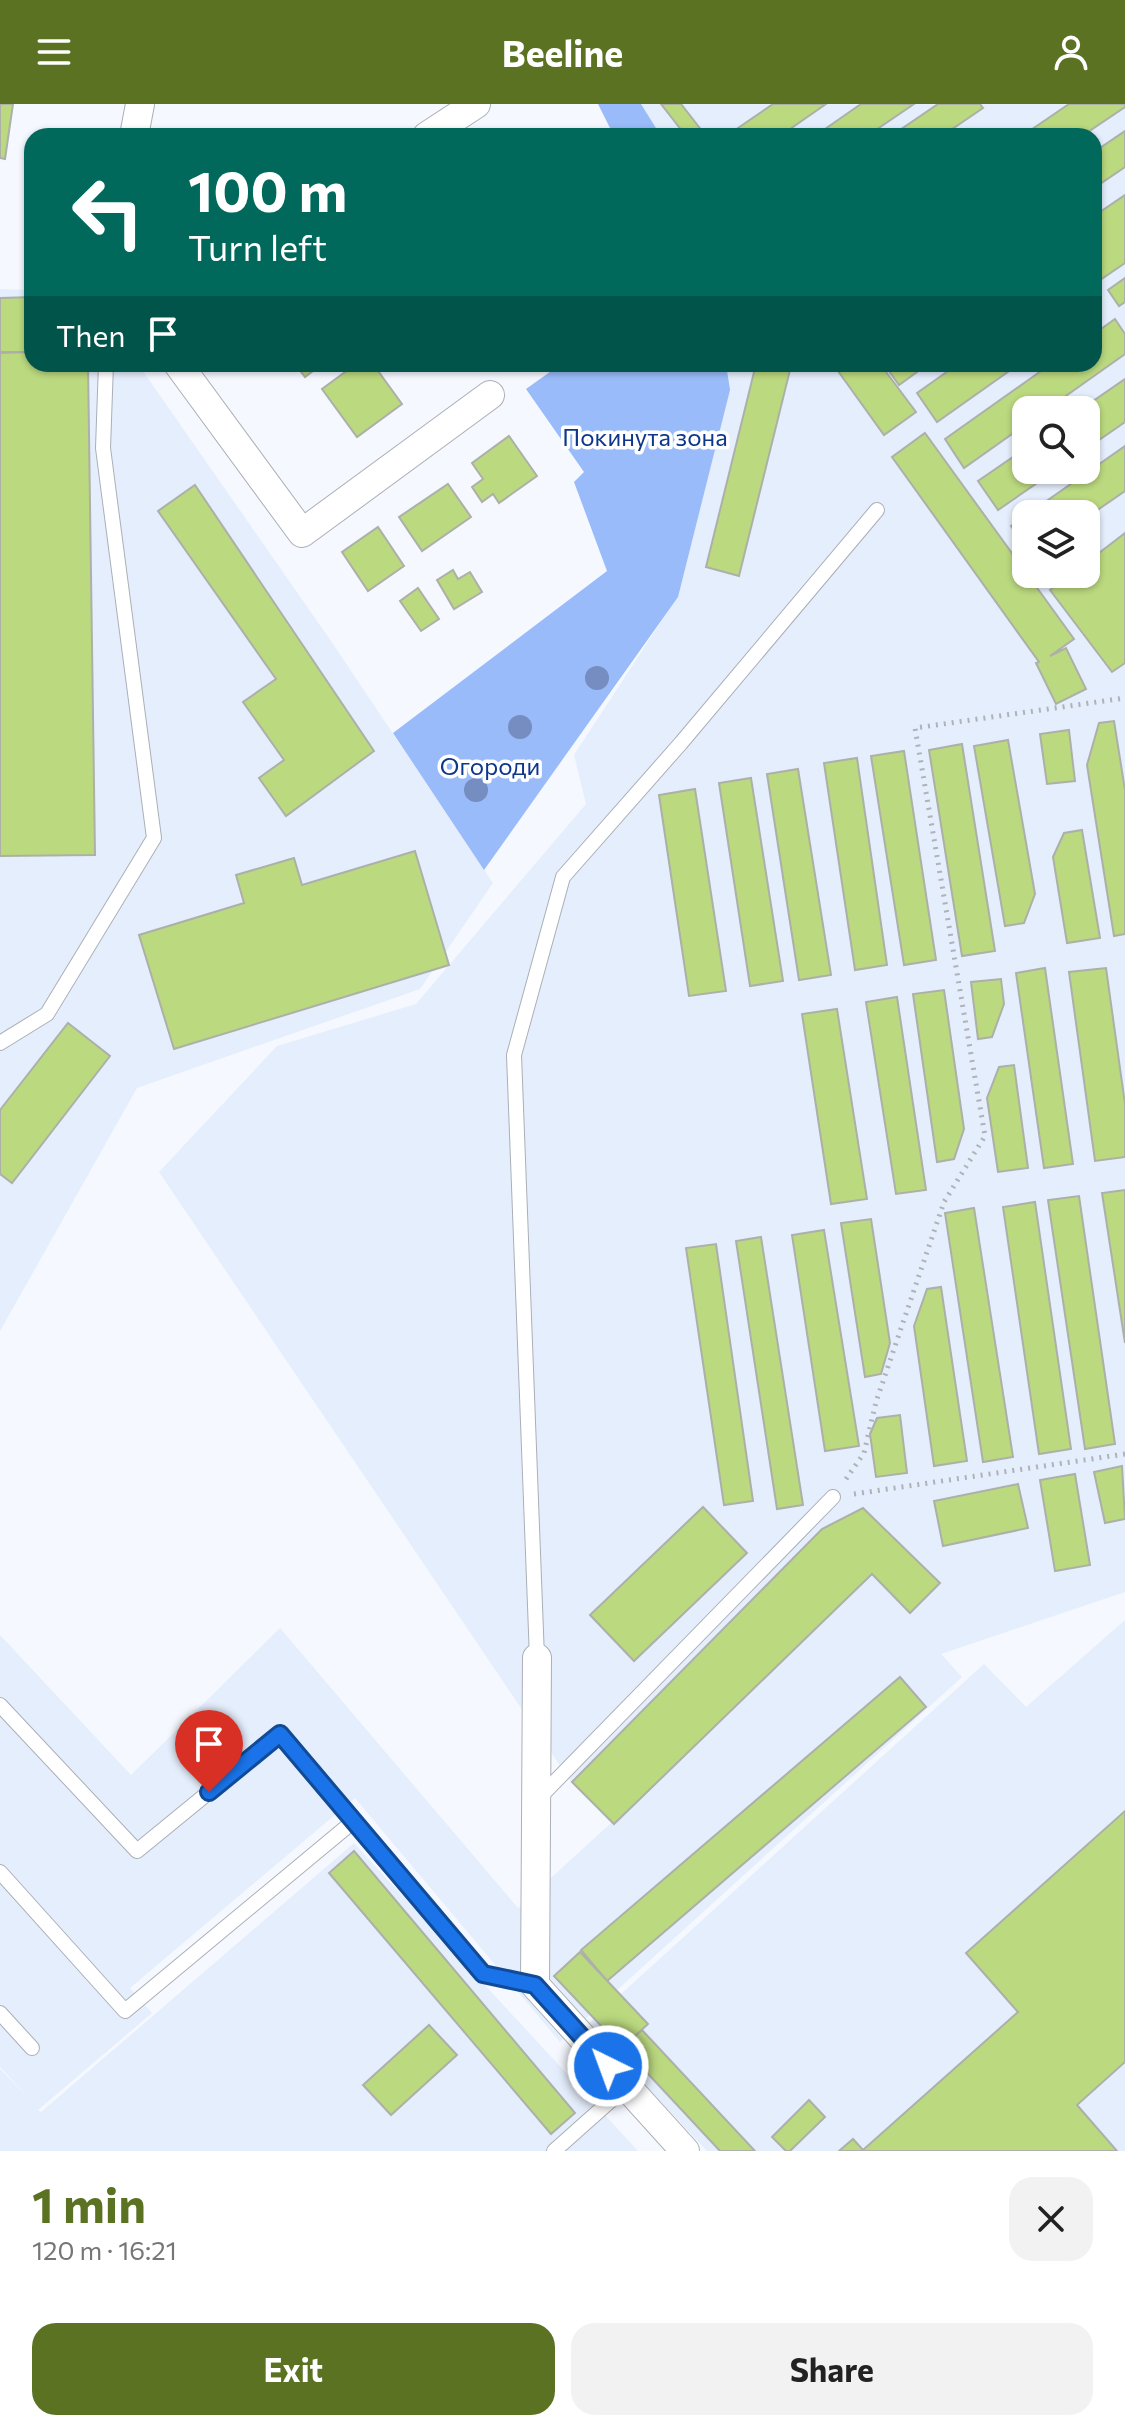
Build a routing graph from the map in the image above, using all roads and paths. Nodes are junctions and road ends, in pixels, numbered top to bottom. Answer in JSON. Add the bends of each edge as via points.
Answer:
{"nodes":[{"id":1,"x":140,"y":104,"type":"edge"},
{"id":2,"x":476,"y":104,"type":"edge"},
{"id":3,"x":136,"y":128,"type":"edge"},
{"id":4,"x":439,"y":128,"type":"edge"},
{"id":5,"x":106,"y":372,"type":"edge"},
{"id":6,"x":184,"y":372,"type":"edge"},
{"id":7,"x":490,"y":395,"type":"dead end"},
{"id":8,"x":877,"y":510,"type":"dead end"},
{"id":9,"x":1125,"y":698,"type":"edge"},
{"id":10,"x":0,"y":1043,"type":"edge"},
{"id":11,"x":1125,"y":1454,"type":"edge"},
{"id":12,"x":833,"y":1497,"type":"junction"},
{"id":13,"x":537,"y":1658,"type":"joint"},
{"id":14,"x":0,"y":1705,"type":"edge"},
{"id":15,"x":537,"y":1799,"type":"junction"},
{"id":16,"x":355,"y":1820,"type":"junction"},
{"id":17,"x":0,"y":1872,"type":"edge"},
{"id":18,"x":535,"y":1985,"type":"junction"},
{"id":19,"x":0,"y":2013,"type":"edge"},
{"id":20,"x":32,"y":2048,"type":"dead end"},
{"id":21,"x":627,"y":2086,"type":"junction"},
{"id":22,"x":554,"y":2151,"type":"edge"},
{"id":23,"x":685,"y":2151,"type":"edge"}],
"edges":[{"from":1,"to":3,"type":"street"},
{"from":2,"to":4,"type":"street"},
{"from":5,"to":10,"type":"lane","via":[[103,448],[154,838],[47,1014]]},
{"from":6,"to":7,"type":"street","via":[[302,533]]},
{"from":8,"to":13,"type":"lane","via":[[563,877],[514,1055]]},
{"from":9,"to":12,"type":"path","via":[[915,728],[985,1136],[944,1202],[876,1402],[864,1453]]},
{"from":11,"to":12,"type":"path"},
{"from":12,"to":15,"type":"lane"},
{"from":13,"to":15,"type":"street"},
{"from":14,"to":16,"type":"lane","via":[[137,1851],[280,1734]]},
{"from":15,"to":18,"type":"street"},
{"from":16,"to":17,"type":"lane","via":[[125,2011]]},
{"from":16,"to":18,"type":"lane","via":[[483,1974]]},
{"from":18,"to":21,"type":"street"},
{"from":19,"to":20,"type":"lane"},
{"from":21,"to":22,"type":"lane"},
{"from":21,"to":23,"type":"street"}]}
